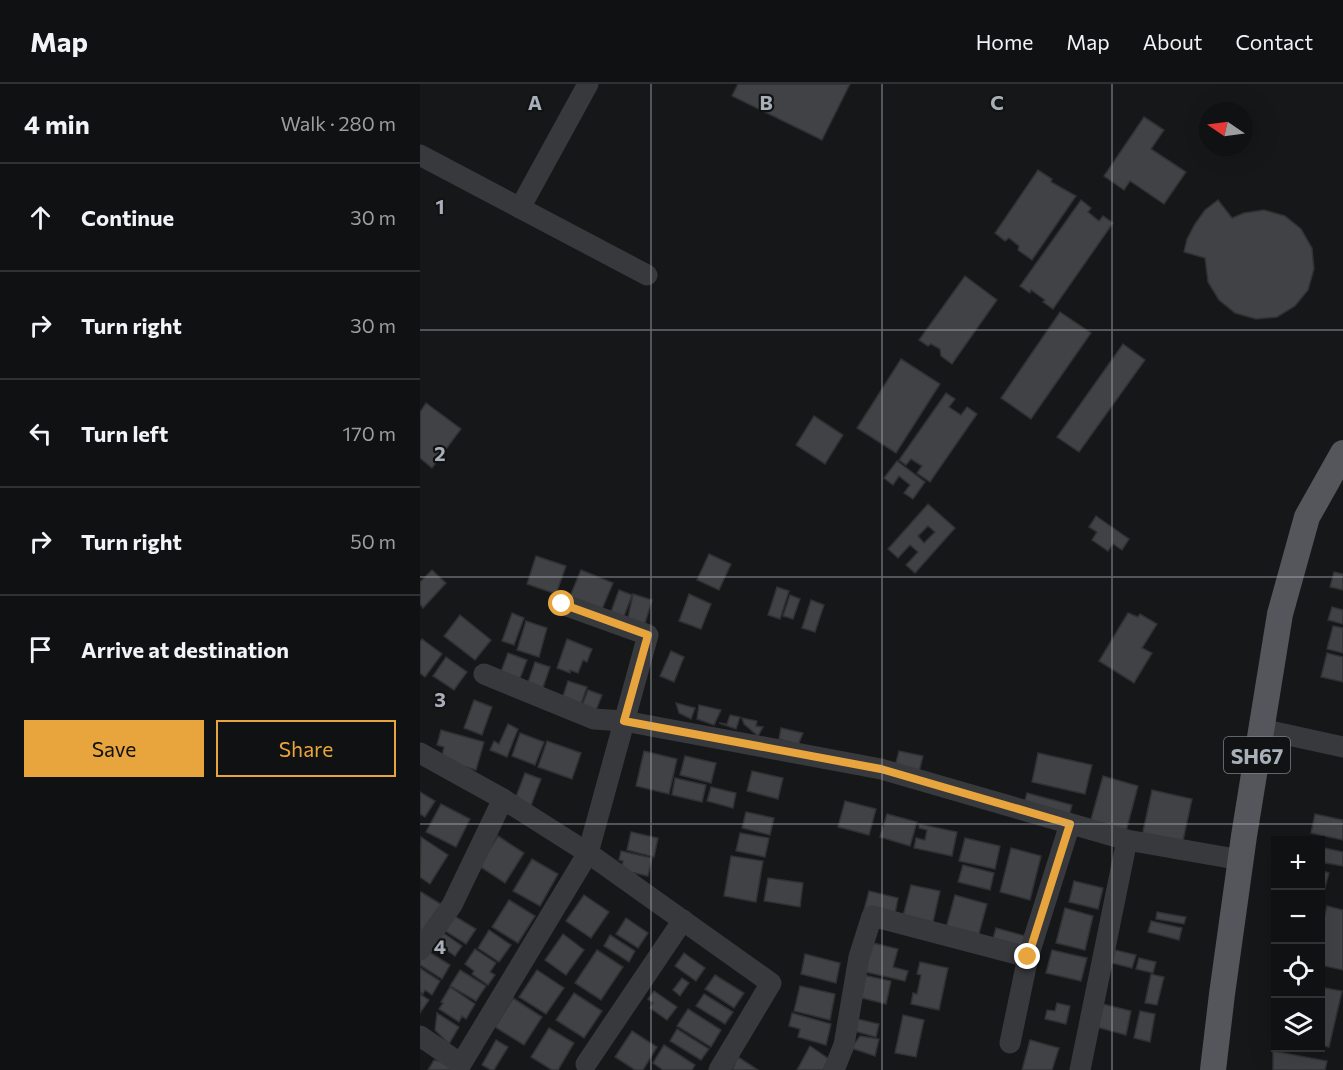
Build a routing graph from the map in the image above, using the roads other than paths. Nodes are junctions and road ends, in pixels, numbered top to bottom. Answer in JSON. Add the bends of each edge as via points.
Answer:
{"nodes":[{"id":1,"x":588,"y":84,"type":"edge"},
{"id":2,"x":420,"y":155,"type":"edge"},
{"id":3,"x":520,"y":208,"type":"junction"},
{"id":4,"x":647,"y":275,"type":"dead end"},
{"id":5,"x":1343,"y":454,"type":"edge"},
{"id":6,"x":562,"y":604,"type":"dead end"},
{"id":7,"x":484,"y":674,"type":"dead end"},
{"id":8,"x":624,"y":721,"type":"junction"},
{"id":9,"x":1261,"y":729,"type":"junction"},
{"id":10,"x":1343,"y":747,"type":"edge"},
{"id":11,"x":420,"y":753,"type":"edge"},
{"id":12,"x":503,"y":799,"type":"junction"},
{"id":13,"x":1070,"y":824,"type":"junction"},
{"id":14,"x":1127,"y":840,"type":"junction"},
{"id":15,"x":588,"y":853,"type":"junction"},
{"id":16,"x":1241,"y":860,"type":"junction"},
{"id":17,"x":683,"y":920,"type":"junction"},
{"id":18,"x":420,"y":950,"type":"edge"},
{"id":19,"x":1028,"y":957,"type":"junction"},
{"id":20,"x":420,"y":1035,"type":"edge"},
{"id":21,"x":1010,"y":1042,"type":"dead end"},
{"id":22,"x":586,"y":1064,"type":"dead end"},
{"id":23,"x":466,"y":1067,"type":"edge"},
{"id":24,"x":1216,"y":1069,"type":"edge"},
{"id":25,"x":719,"y":1070,"type":"edge"},
{"id":26,"x":834,"y":1070,"type":"edge"},
{"id":27,"x":1080,"y":1070,"type":"edge"}],
"edges":[{"from":1,"to":3,"type":"street"},
{"from":2,"to":3,"type":"street"},
{"from":3,"to":4,"type":"street"},
{"from":5,"to":9,"type":"main road","number":"SH67","via":[[1307,517],[1280,614]]},
{"from":6,"to":8,"type":"street","via":[[648,635]]},
{"from":7,"to":8,"type":"street","via":[[594,719]]},
{"from":8,"to":13,"type":"street","via":[[881,769]]},
{"from":8,"to":15,"type":"street"},
{"from":9,"to":10,"type":"street"},
{"from":9,"to":16,"type":"main road","number":"SH67"},
{"from":11,"to":12,"type":"street"},
{"from":12,"to":15,"type":"street"},
{"from":12,"to":18,"type":"street","via":[[452,905]]},
{"from":13,"to":14,"type":"street"},
{"from":13,"to":19,"type":"street"},
{"from":14,"to":16,"type":"street"},
{"from":14,"to":27,"type":"street"},
{"from":15,"to":17,"type":"street"},
{"from":15,"to":23,"type":"street"},
{"from":16,"to":24,"type":"main road","number":"SH67"},
{"from":17,"to":22,"type":"street"},
{"from":17,"to":25,"type":"street","via":[[771,983]]},
{"from":19,"to":21,"type":"street"},
{"from":19,"to":26,"type":"street","via":[[872,916],[859,957],[844,1045]]},
{"from":20,"to":23,"type":"street"}]}
